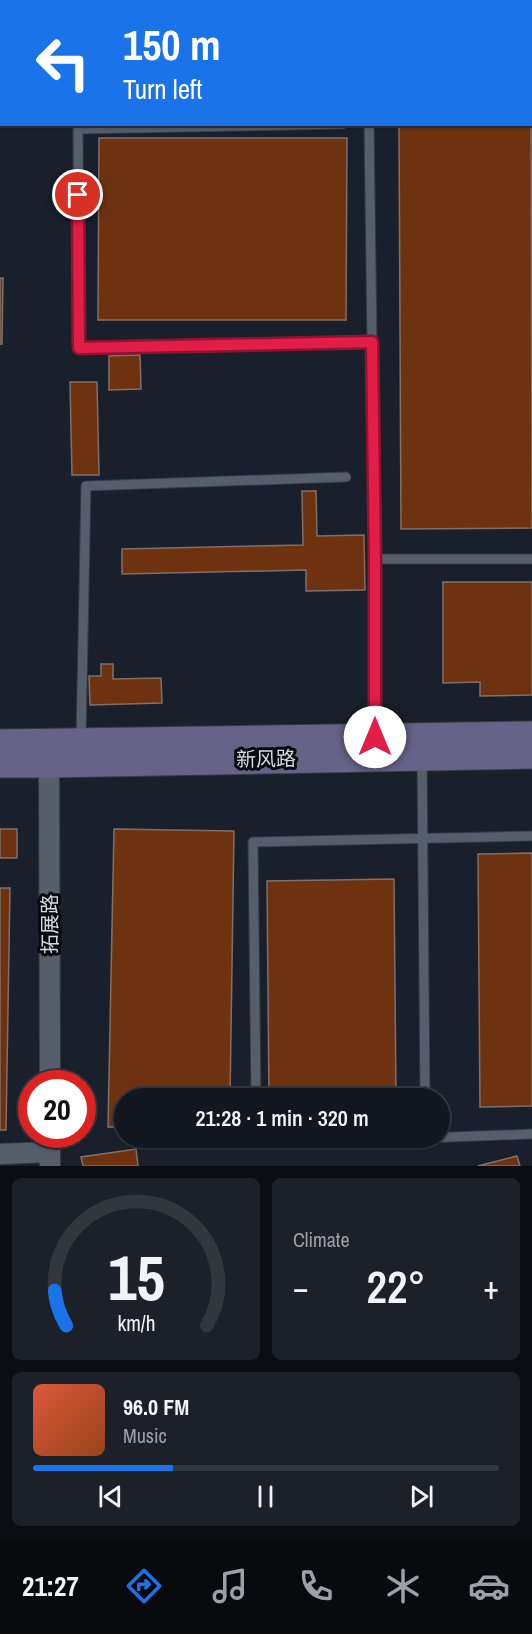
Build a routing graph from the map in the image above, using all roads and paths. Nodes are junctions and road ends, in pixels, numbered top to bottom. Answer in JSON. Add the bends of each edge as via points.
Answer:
{"nodes":[{"id":1,"x":237,"y":126,"type":"edge"},
{"id":2,"x":369,"y":126,"type":"edge"},
{"id":3,"x":372,"y":342,"type":"junction"},
{"id":4,"x":346,"y":477,"type":"dead end"},
{"id":5,"x":375,"y":559,"type":"junction"},
{"id":6,"x":532,"y":559,"type":"edge"},
{"id":7,"x":532,"y":735,"type":"edge"},
{"id":8,"x":375,"y":737,"type":"junction"},
{"id":9,"x":81,"y":741,"type":"junction"},
{"id":10,"x":0,"y":743,"type":"edge"},
{"id":11,"x":532,"y":755,"type":"edge"},
{"id":12,"x":422,"y":757,"type":"junction"},
{"id":13,"x":0,"y":764,"type":"edge"},
{"id":14,"x":49,"y":764,"type":"junction"},
{"id":15,"x":532,"y":836,"type":"edge"},
{"id":16,"x":422,"y":838,"type":"junction"},
{"id":17,"x":50,"y":1070,"type":"edge"},
{"id":18,"x":256,"y":1088,"type":"edge"},
{"id":19,"x":424,"y":1088,"type":"edge"},
{"id":20,"x":532,"y":1134,"type":"edge"},
{"id":21,"x":450,"y":1136,"type":"edge"},
{"id":22,"x":50,"y":1151,"type":"edge"},
{"id":23,"x":0,"y":1154,"type":"edge"}],
"edges":[{"from":1,"to":3,"type":"lane","via":[[78,129],[79,348]]},
{"from":2,"to":3,"type":"lane"},
{"from":3,"to":5,"type":"lane"},
{"from":4,"to":9,"type":"lane","via":[[86,486]]},
{"from":5,"to":6,"type":"lane"},
{"from":5,"to":8,"type":"lane"},
{"from":7,"to":8,"type":"street","name":"新风路"},
{"from":8,"to":9,"type":"street","name":"新风路"},
{"from":9,"to":10,"type":"street","name":"新风路"},
{"from":11,"to":12,"type":"street","name":"新风路"},
{"from":12,"to":14,"type":"street","name":"新风路"},
{"from":12,"to":16,"type":"lane"},
{"from":13,"to":14,"type":"street","name":"新风路"},
{"from":14,"to":17,"type":"street","name":"拓展路"},
{"from":15,"to":16,"type":"lane"},
{"from":16,"to":18,"type":"lane","via":[[253,842]]},
{"from":16,"to":19,"type":"lane"},
{"from":20,"to":21,"type":"lane"},
{"from":22,"to":23,"type":"street"}]}
